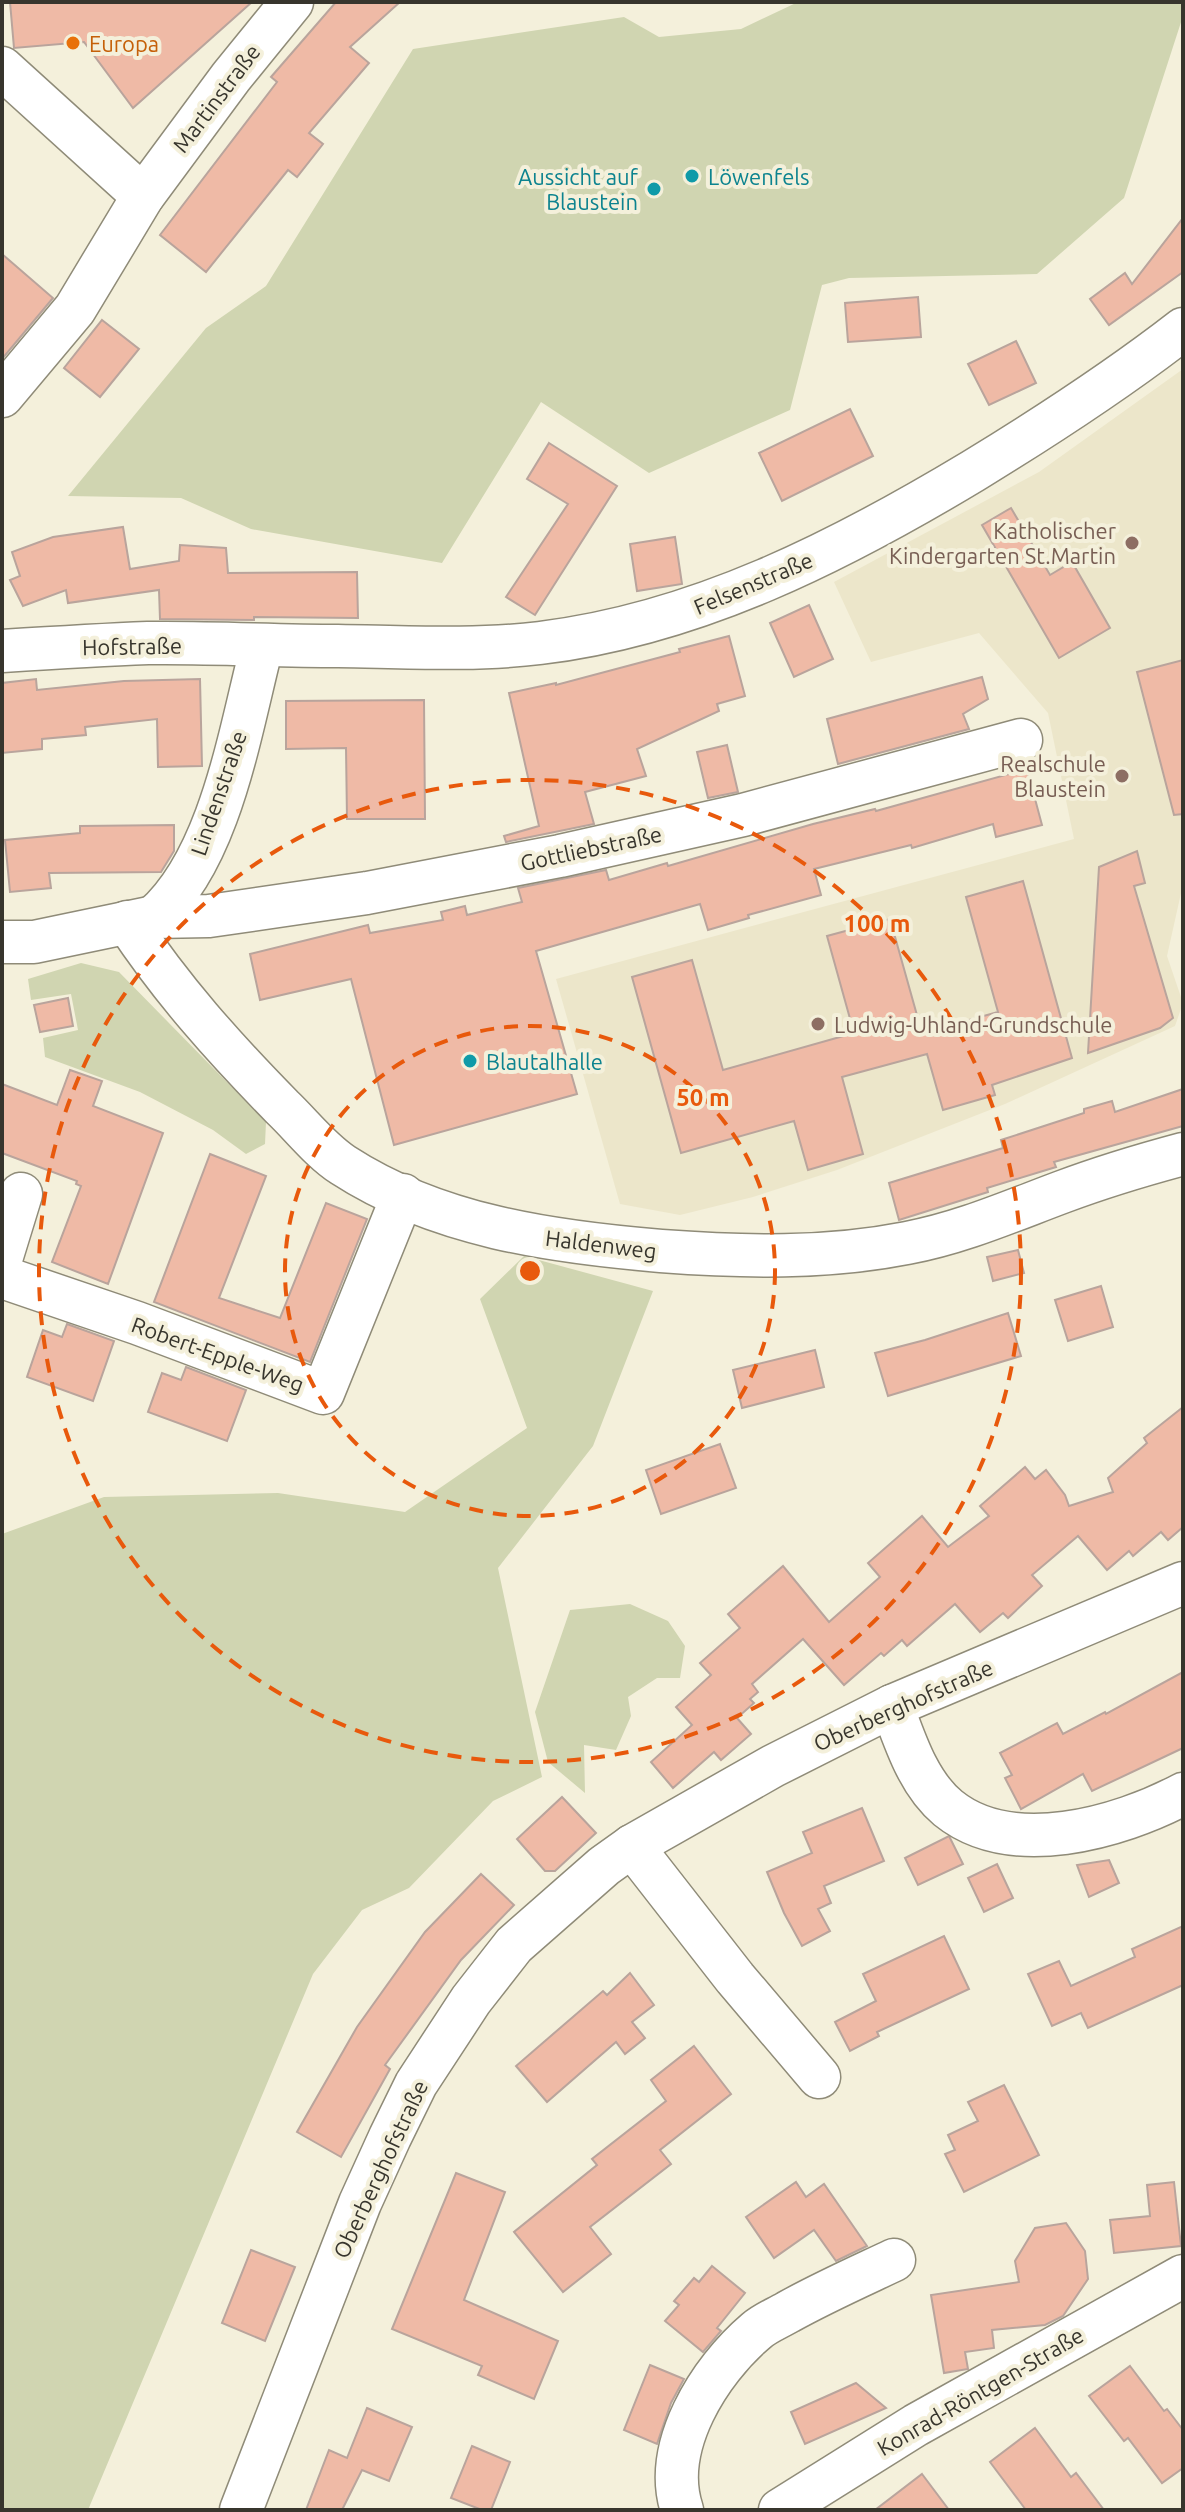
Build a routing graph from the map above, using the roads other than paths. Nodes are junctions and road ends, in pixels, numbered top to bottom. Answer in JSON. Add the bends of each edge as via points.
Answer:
{"nodes":[{"id":1,"x":292,"y":2,"type":"edge"},
{"id":2,"x":2,"y":68,"type":"edge"},
{"id":3,"x":143,"y":196,"type":"junction"},
{"id":4,"x":1183,"y":329,"type":"edge"},
{"id":5,"x":2,"y":396,"type":"edge"},
{"id":6,"x":262,"y":646,"type":"junction"},
{"id":7,"x":2,"y":651,"type":"edge"},
{"id":8,"x":1021,"y":740,"type":"dead end"},
{"id":9,"x":141,"y":920,"type":"junction"},
{"id":10,"x":2,"y":942,"type":"edge"},
{"id":11,"x":1183,"y":1154,"type":"edge"},
{"id":12,"x":21,"y":1194,"type":"dead end"},
{"id":13,"x":403,"y":1195,"type":"junction"},
{"id":14,"x":2,"y":1256,"type":"edge"},
{"id":15,"x":2,"y":1277,"type":"edge"},
{"id":16,"x":1183,"y":1583,"type":"edge"},
{"id":17,"x":892,"y":1706,"type":"junction"},
{"id":18,"x":1183,"y":1794,"type":"edge"},
{"id":19,"x":632,"y":1846,"type":"junction"},
{"id":20,"x":819,"y":2077,"type":"dead end"},
{"id":21,"x":894,"y":2260,"type":"dead end"},
{"id":22,"x":1183,"y":2276,"type":"edge"},
{"id":23,"x":241,"y":2510,"type":"edge"},
{"id":24,"x":682,"y":2510,"type":"edge"},
{"id":25,"x":780,"y":2510,"type":"edge"}],
"edges":[{"from":1,"to":3,"type":"street","name":"Martinstraße"},
{"from":2,"to":3,"type":"street"},
{"from":3,"to":5,"type":"street","via":[[75,309]]},
{"from":4,"to":6,"type":"street","name":"Felsenstraße","via":[[1126,373],[943,489],[850,541],[695,608],[626,628],[538,643]]},
{"from":6,"to":7,"type":"street","name":"Hofstraße","via":[[150,643]]},
{"from":6,"to":9,"type":"street","name":"Lindenstraße","via":[[206,840],[171,902]]},
{"from":8,"to":9,"type":"street","name":"Gottliebstraße","via":[[743,815],[560,856],[367,893],[209,916]]},
{"from":9,"to":10,"type":"street","via":[[34,942]]},
{"from":9,"to":13,"type":"street","name":"Haldenweg","via":[[160,971],[232,1056],[341,1163]]},
{"from":11,"to":13,"type":"street","name":"Haldenweg","via":[[1136,1166],[972,1227],[842,1254],[697,1254],[583,1245],[506,1231]]},
{"from":12,"to":14,"type":"street"},
{"from":13,"to":15,"type":"street","name":"Robert-Epple-Weg","via":[[323,1393]]},
{"from":16,"to":17,"type":"street","name":"Oberberghofstraße"},
{"from":17,"to":18,"type":"street","via":[[907,1747],[947,1807],[1001,1833],[1076,1831],[1119,1821]]},
{"from":17,"to":19,"type":"street","name":"Oberberghofstraße"},
{"from":19,"to":20,"type":"street"},
{"from":19,"to":23,"type":"street","name":"Oberberghofstraße","via":[[514,1945],[416,2084],[360,2203]]},
{"from":21,"to":24,"type":"street","via":[[758,2329],[728,2359],[684,2435],[676,2466]]},
{"from":22,"to":25,"type":"street","name":"Konrad-Röntgen-Straße","via":[[916,2425]]}]}
